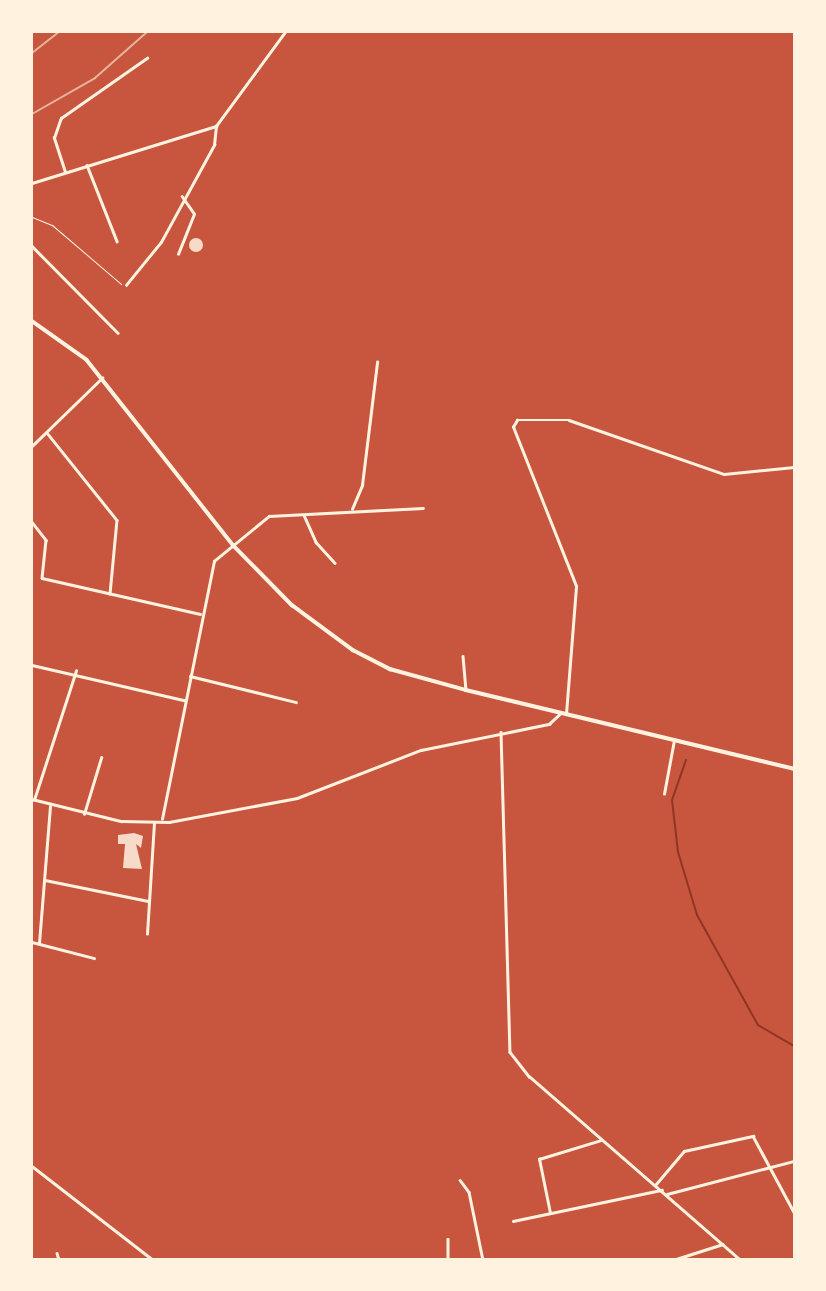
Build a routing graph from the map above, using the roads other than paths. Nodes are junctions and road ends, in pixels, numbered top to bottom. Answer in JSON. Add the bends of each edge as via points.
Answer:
{"nodes":[{"id":1,"x":285,"y":32,"type":"edge"},
{"id":2,"x":147,"y":58,"type":"dead end"},
{"id":3,"x":216,"y":126,"type":"junction"},
{"id":4,"x":87,"y":165,"type":"junction"},
{"id":5,"x":65,"y":172,"type":"junction"},
{"id":6,"x":32,"y":183,"type":"edge"},
{"id":7,"x":183,"y":197,"type":"junction"},
{"id":8,"x":117,"y":241,"type":"dead end"},
{"id":9,"x":32,"y":246,"type":"edge"},
{"id":10,"x":178,"y":254,"type":"dead end"},
{"id":11,"x":126,"y":285,"type":"road end"},
{"id":12,"x":32,"y":321,"type":"edge"},
{"id":13,"x":118,"y":333,"type":"dead end"},
{"id":14,"x":377,"y":362,"type":"dead end"},
{"id":15,"x":103,"y":378,"type":"junction"},
{"id":16,"x":48,"y":434,"type":"junction"},
{"id":17,"x":32,"y":446,"type":"edge"},
{"id":18,"x":794,"y":467,"type":"edge"},
{"id":19,"x":423,"y":508,"type":"dead end"},
{"id":20,"x":352,"y":509,"type":"junction"},
{"id":21,"x":304,"y":515,"type":"junction"},
{"id":22,"x":32,"y":522,"type":"edge"},
{"id":23,"x":233,"y":546,"type":"junction"},
{"id":24,"x":335,"y":563,"type":"dead end"},
{"id":25,"x":110,"y":594,"type":"junction"},
{"id":26,"x":201,"y":614,"type":"junction"},
{"id":27,"x":463,"y":656,"type":"dead end"},
{"id":28,"x":32,"y":665,"type":"edge"},
{"id":29,"x":76,"y":671,"type":"junction"},
{"id":30,"x":190,"y":676,"type":"junction"},
{"id":31,"x":466,"y":690,"type":"junction"},
{"id":32,"x":184,"y":700,"type":"junction"},
{"id":33,"x":296,"y":702,"type":"dead end"},
{"id":34,"x":564,"y":714,"type":"junction"},
{"id":35,"x":501,"y":732,"type":"junction"},
{"id":36,"x":674,"y":740,"type":"junction"},
{"id":37,"x":101,"y":758,"type":"dead end"},
{"id":38,"x":794,"y":769,"type":"edge"},
{"id":39,"x":664,"y":794,"type":"dead end"},
{"id":40,"x":33,"y":799,"type":"edge"},
{"id":41,"x":50,"y":806,"type":"junction"},
{"id":42,"x":84,"y":814,"type":"junction"},
{"id":43,"x":162,"y":818,"type":"junction"},
{"id":44,"x":154,"y":823,"type":"junction"},
{"id":45,"x":45,"y":880,"type":"junction"},
{"id":46,"x":148,"y":901,"type":"junction"},
{"id":47,"x":147,"y":934,"type":"dead end"},
{"id":48,"x":32,"y":942,"type":"edge"},
{"id":49,"x":38,"y":943,"type":"junction"},
{"id":50,"x":94,"y":958,"type":"dead end"},
{"id":51,"x":601,"y":1140,"type":"junction"},
{"id":52,"x":794,"y":1161,"type":"edge"},
{"id":53,"x":32,"y":1166,"type":"edge"},
{"id":54,"x":772,"y":1166,"type":"junction"},
{"id":55,"x":460,"y":1180,"type":"dead end"},
{"id":56,"x":656,"y":1184,"type":"junction"},
{"id":57,"x":662,"y":1190,"type":"junction"},
{"id":58,"x":667,"y":1194,"type":"junction"},
{"id":59,"x":794,"y":1212,"type":"edge"},
{"id":60,"x":550,"y":1213,"type":"junction"},
{"id":61,"x":513,"y":1221,"type":"dead end"},
{"id":62,"x":448,"y":1239,"type":"dead end"},
{"id":63,"x":723,"y":1244,"type":"junction"},
{"id":64,"x":57,"y":1253,"type":"dead end"},
{"id":65,"x":60,"y":1259,"type":"edge"},
{"id":66,"x":153,"y":1259,"type":"edge"},
{"id":67,"x":448,"y":1259,"type":"edge"},
{"id":68,"x":483,"y":1259,"type":"edge"},
{"id":69,"x":673,"y":1259,"type":"edge"},
{"id":70,"x":741,"y":1259,"type":"edge"}],
"edges":[{"from":1,"to":3,"type":"street"},
{"from":2,"to":5,"type":"street","via":[[61,118],[54,138]]},
{"from":3,"to":4,"type":"street"},
{"from":3,"to":7,"type":"street","via":[[214,145]]},
{"from":4,"to":5,"type":"street"},
{"from":4,"to":8,"type":"street"},
{"from":5,"to":6,"type":"street"},
{"from":7,"to":10,"type":"street","via":[[194,214]]},
{"from":7,"to":11,"type":"street","via":[[149,262]]},
{"from":9,"to":13,"type":"street"},
{"from":12,"to":15,"type":"street","via":[[69,344]]},
{"from":14,"to":20,"type":"street","via":[[362,485]]},
{"from":15,"to":16,"type":"street"},
{"from":15,"to":23,"type":"street"},
{"from":16,"to":17,"type":"street"},
{"from":16,"to":25,"type":"street","via":[[117,520]]},
{"from":18,"to":34,"type":"street","via":[[724,474],[569,420],[517,420],[513,427],[576,586]]},
{"from":19,"to":20,"type":"street"},
{"from":20,"to":21,"type":"street"},
{"from":21,"to":23,"type":"street","via":[[269,516]]},
{"from":21,"to":24,"type":"street"},
{"from":22,"to":25,"type":"street","via":[[46,540],[42,578]]},
{"from":23,"to":26,"type":"street","via":[[212,564]]},
{"from":23,"to":31,"type":"street","via":[[292,605],[353,650],[390,668]]},
{"from":25,"to":26,"type":"street"},
{"from":26,"to":30,"type":"street"},
{"from":27,"to":31,"type":"street"},
{"from":28,"to":29,"type":"street"},
{"from":29,"to":32,"type":"street"},
{"from":29,"to":40,"type":"street"},
{"from":30,"to":32,"type":"street"},
{"from":30,"to":33,"type":"street"},
{"from":31,"to":34,"type":"street"},
{"from":32,"to":43,"type":"street"},
{"from":34,"to":35,"type":"street","via":[[549,724]]},
{"from":34,"to":36,"type":"street"},
{"from":35,"to":43,"type":"street","via":[[460,740],[297,798]]},
{"from":35,"to":51,"type":"street","via":[[510,1052]]},
{"from":36,"to":38,"type":"street"},
{"from":36,"to":39,"type":"street"},
{"from":37,"to":42,"type":"street"},
{"from":40,"to":41,"type":"street"},
{"from":41,"to":42,"type":"street"},
{"from":41,"to":45,"type":"street"},
{"from":42,"to":44,"type":"street"},
{"from":43,"to":44,"type":"street"},
{"from":44,"to":46,"type":"street"},
{"from":45,"to":46,"type":"street"},
{"from":45,"to":49,"type":"street"},
{"from":46,"to":47,"type":"street"},
{"from":48,"to":49,"type":"street"},
{"from":49,"to":50,"type":"street"},
{"from":51,"to":56,"type":"street"},
{"from":51,"to":60,"type":"street","via":[[539,1159]]},
{"from":52,"to":54,"type":"street"},
{"from":53,"to":66,"type":"street"},
{"from":54,"to":56,"type":"street","via":[[761,1141],[746,1136],[684,1151]]},
{"from":54,"to":58,"type":"street"},
{"from":54,"to":59,"type":"street"},
{"from":55,"to":68,"type":"street"},
{"from":56,"to":57,"type":"street"},
{"from":57,"to":58,"type":"street"},
{"from":57,"to":60,"type":"street"},
{"from":58,"to":63,"type":"street"},
{"from":60,"to":61,"type":"street"},
{"from":62,"to":67,"type":"street"},
{"from":63,"to":69,"type":"street"},
{"from":63,"to":70,"type":"street"},
{"from":64,"to":65,"type":"street"}]}
